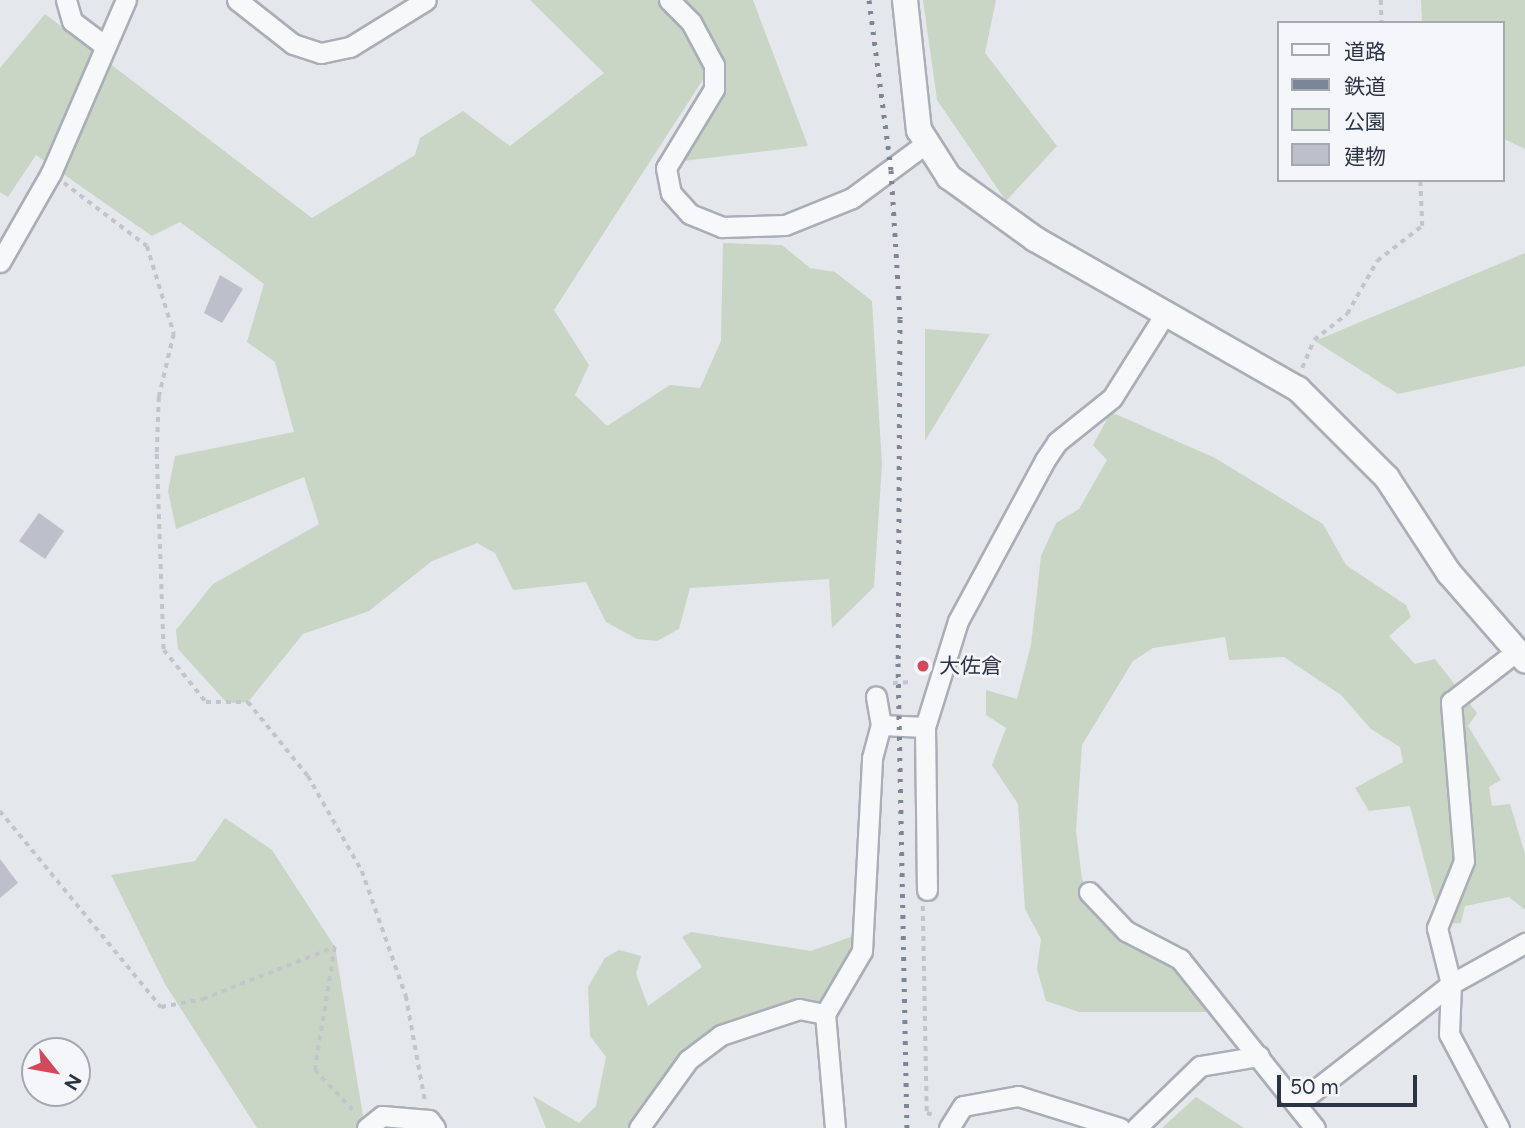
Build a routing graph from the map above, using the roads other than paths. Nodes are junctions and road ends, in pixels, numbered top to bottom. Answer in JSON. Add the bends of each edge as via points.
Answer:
{"nodes":[{"id":1,"x":66,"y":0,"type":"edge"},
{"id":2,"x":126,"y":0,"type":"edge"},
{"id":3,"x":237,"y":0,"type":"edge"},
{"id":4,"x":425,"y":0,"type":"edge"},
{"id":5,"x":669,"y":0,"type":"edge"},
{"id":6,"x":905,"y":0,"type":"edge"},
{"id":7,"x":104,"y":45,"type":"junction"},
{"id":8,"x":924,"y":145,"type":"junction"},
{"id":9,"x":0,"y":262,"type":"edge"},
{"id":10,"x":1165,"y":314,"type":"junction"},
{"id":11,"x":1521,"y":656,"type":"edge"},
{"id":12,"x":885,"y":691,"type":"road end"},
{"id":13,"x":881,"y":725,"type":"junction"},
{"id":14,"x":925,"y":727,"type":"junction"},
{"id":15,"x":925,"y":888,"type":"road end"},
{"id":16,"x":1089,"y":892,"type":"dead end"},
{"id":17,"x":1525,"y":943,"type":"edge"},
{"id":18,"x":1451,"y":984,"type":"junction"},
{"id":19,"x":825,"y":1014,"type":"junction"},
{"id":20,"x":1259,"y":1056,"type":"junction"},
{"id":21,"x":1297,"y":1104,"type":"junction"},
{"id":22,"x":432,"y":1124,"type":"edge"},
{"id":23,"x":950,"y":1124,"type":"edge"},
{"id":24,"x":367,"y":1127,"type":"edge"},
{"id":25,"x":639,"y":1128,"type":"edge"},
{"id":26,"x":835,"y":1128,"type":"edge"},
{"id":27,"x":1120,"y":1128,"type":"edge"},
{"id":28,"x":1136,"y":1128,"type":"edge"},
{"id":29,"x":1315,"y":1128,"type":"edge"},
{"id":30,"x":1499,"y":1128,"type":"edge"}],
"edges":[{"from":1,"to":7,"type":"street","via":[[72,22]]},
{"from":2,"to":7,"type":"street"},
{"from":3,"to":4,"type":"street","via":[[293,44],[321,53],[350,47]]},
{"from":5,"to":8,"type":"street","via":[[691,22],[715,65],[714,89],[666,168],[671,193],[690,214],[722,227],[785,225],[852,198]]},
{"from":6,"to":8,"type":"street"},
{"from":7,"to":9,"type":"street","via":[[51,173]]},
{"from":8,"to":10,"type":"street","via":[[949,177],[988,208]]},
{"from":10,"to":11,"type":"street","via":[[1294,386],[1387,478],[1449,573]]},
{"from":10,"to":14,"type":"street","via":[[1112,398],[1057,442],[1045,460],[958,621]]},
{"from":11,"to":18,"type":"street","via":[[1450,706],[1464,861],[1437,928]]},
{"from":12,"to":13,"type":"street"},
{"from":13,"to":14,"type":"street"},
{"from":13,"to":19,"type":"street","via":[[872,758],[870,892],[862,951]]},
{"from":14,"to":15,"type":"street"},
{"from":16,"to":20,"type":"street","via":[[1126,931],[1180,959]]},
{"from":17,"to":18,"type":"street"},
{"from":18,"to":21,"type":"street"},
{"from":18,"to":30,"type":"street","via":[[1449,1034]]},
{"from":19,"to":25,"type":"street","via":[[799,1009],[701,1048]]},
{"from":19,"to":26,"type":"street"},
{"from":20,"to":21,"type":"street"},
{"from":20,"to":28,"type":"street","via":[[1200,1066]]},
{"from":21,"to":29,"type":"street"},
{"from":22,"to":24,"type":"street","via":[[382,1116]]},
{"from":23,"to":27,"type":"street","via":[[979,1099],[1018,1096]]}]}
